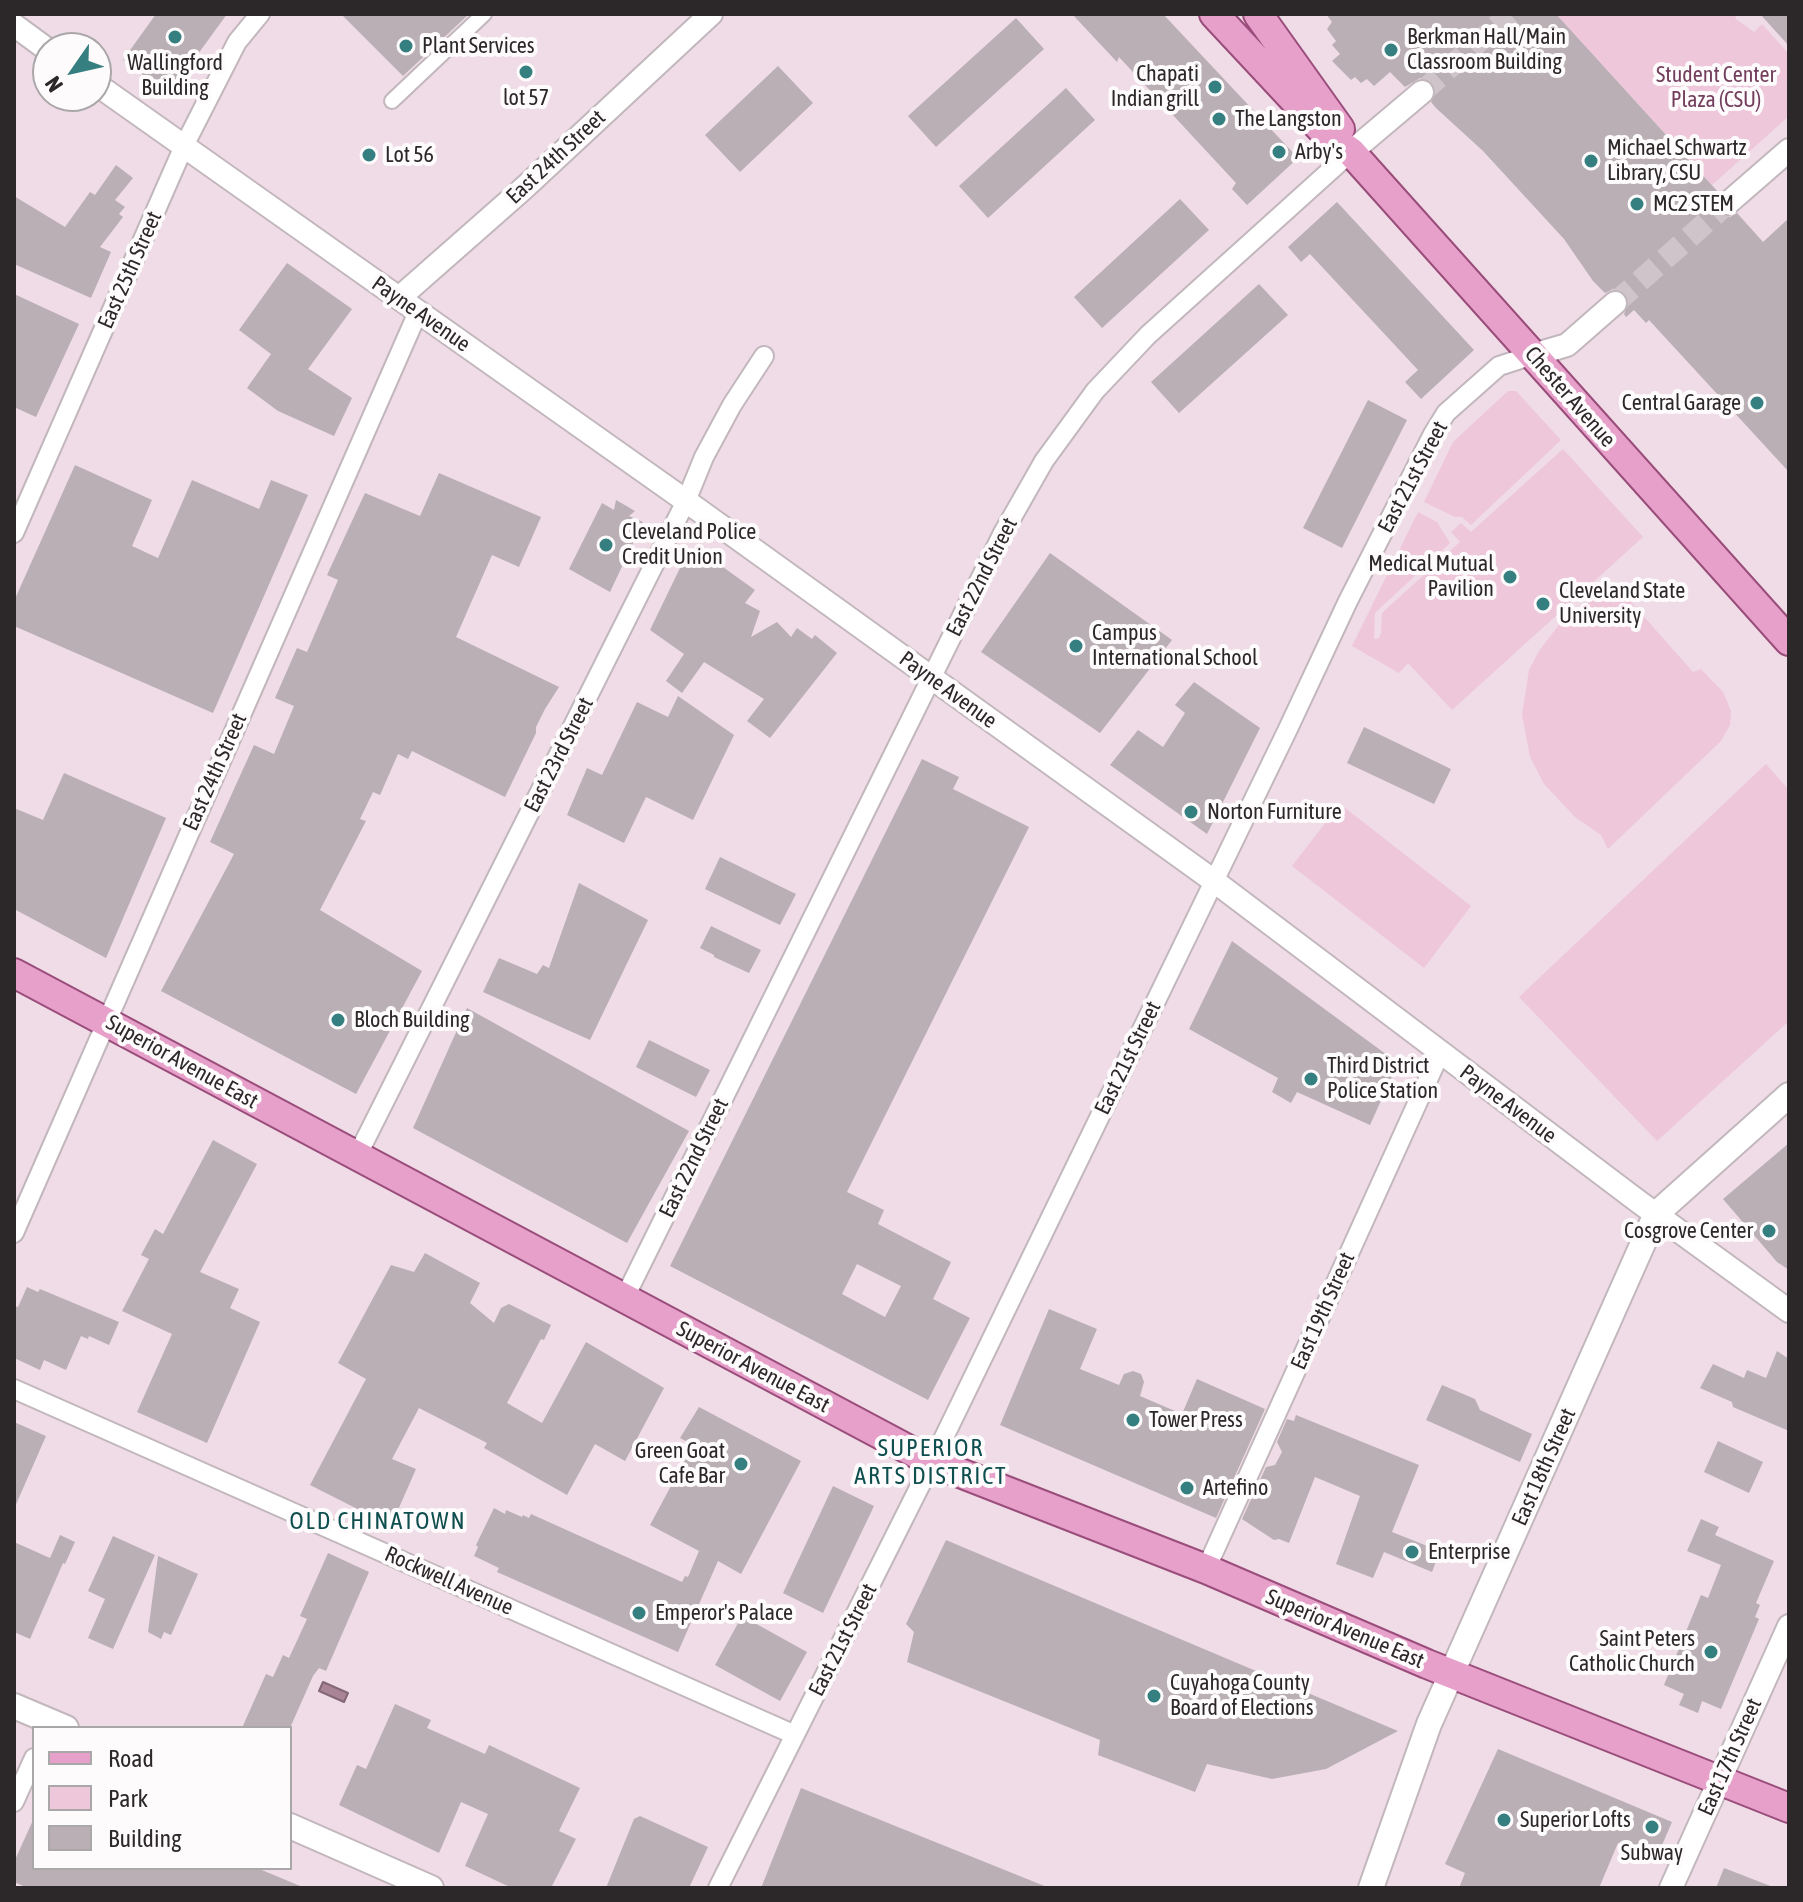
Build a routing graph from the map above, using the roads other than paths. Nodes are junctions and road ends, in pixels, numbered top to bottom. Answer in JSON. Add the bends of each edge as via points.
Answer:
{"nodes":[{"id":1,"x":260,"y":14,"type":"edge"},
{"id":2,"x":484,"y":14,"type":"edge"},
{"id":3,"x":711,"y":14,"type":"edge"},
{"id":4,"x":1214,"y":14,"type":"edge"},
{"id":5,"x":1258,"y":14,"type":"edge"},
{"id":6,"x":14,"y":25,"type":"edge"},
{"id":7,"x":32,"y":38,"type":"edge"},
{"id":8,"x":1422,"y":92,"type":"tunnel mouth"},
{"id":9,"x":112,"y":95,"type":"edge"},
{"id":10,"x":392,"y":101,"type":"dead end"},
{"id":11,"x":184,"y":146,"type":"junction"},
{"id":12,"x":1789,"y":150,"type":"edge"},
{"id":13,"x":1351,"y":152,"type":"junction"},
{"id":14,"x":1728,"y":203,"type":"tunnel mouth"},
{"id":15,"x":399,"y":298,"type":"junction"},
{"id":16,"x":1615,"y":303,"type":"tunnel mouth"},
{"id":17,"x":418,"y":312,"type":"junction"},
{"id":18,"x":1533,"y":355,"type":"junction"},
{"id":19,"x":764,"y":356,"type":"dead end"},
{"id":20,"x":686,"y":501,"type":"junction"},
{"id":21,"x":14,"y":533,"type":"edge"},
{"id":22,"x":1789,"y":641,"type":"edge"},
{"id":23,"x":932,"y":679,"type":"junction"},
{"id":24,"x":1214,"y":881,"type":"junction"},
{"id":25,"x":14,"y":973,"type":"edge"},
{"id":26,"x":106,"y":1020,"type":"junction"},
{"id":27,"x":1440,"y":1053,"type":"junction"},
{"id":28,"x":1789,"y":1095,"type":"edge"},
{"id":29,"x":357,"y":1156,"type":"junction"},
{"id":30,"x":1656,"y":1214,"type":"junction"},
{"id":31,"x":14,"y":1233,"type":"edge"},
{"id":32,"x":624,"y":1299,"type":"junction"},
{"id":33,"x":1789,"y":1311,"type":"edge"},
{"id":34,"x":14,"y":1389,"type":"edge"},
{"id":35,"x":932,"y":1462,"type":"junction"},
{"id":36,"x":1206,"y":1569,"type":"junction"},
{"id":37,"x":1789,"y":1626,"type":"edge"},
{"id":38,"x":1453,"y":1675,"type":"junction"},
{"id":39,"x":14,"y":1706,"type":"edge"},
{"id":40,"x":55,"y":1726,"type":"edge"},
{"id":41,"x":795,"y":1735,"type":"junction"},
{"id":42,"x":32,"y":1762,"type":"edge"},
{"id":43,"x":1720,"y":1780,"type":"junction"},
{"id":44,"x":14,"y":1802,"type":"edge"},
{"id":45,"x":1789,"y":1808,"type":"edge"},
{"id":46,"x":292,"y":1827,"type":"edge"},
{"id":47,"x":431,"y":1888,"type":"edge"},
{"id":48,"x":718,"y":1888,"type":"edge"},
{"id":49,"x":1371,"y":1888,"type":"edge"},
{"id":50,"x":1671,"y":1888,"type":"edge"}],
"edges":[{"from":1,"to":11,"type":"street","name":"East 25th Street","via":[[237,42]]},
{"from":2,"to":10,"type":"street"},
{"from":3,"to":15,"type":"street","name":"East 24th Street"},
{"from":4,"to":13,"type":"main road","name":"Chester Avenue","via":[[1326,134]]},
{"from":5,"to":13,"type":"main road","name":"Chester Avenue","via":[[1337,122]]},
{"from":6,"to":7,"type":"street"},
{"from":8,"to":13,"type":"street","name":"East 22nd Street"},
{"from":9,"to":11,"type":"street","name":"Payne Avenue"},
{"from":11,"to":15,"type":"street","name":"Payne Avenue"},
{"from":11,"to":21,"type":"street","name":"East 25th Street"},
{"from":12,"to":14,"type":"street"},
{"from":13,"to":18,"type":"main road","name":"Chester Avenue"},
{"from":13,"to":23,"type":"street","name":"East 22nd Street","via":[[1148,335],[1095,391],[1030,485]]},
{"from":15,"to":17,"type":"street","name":"Payne Avenue"},
{"from":16,"to":18,"type":"street","name":"East 21st Street","via":[[1567,345]]},
{"from":17,"to":20,"type":"street","name":"Payne Avenue"},
{"from":17,"to":26,"type":"street","name":"East 24th Street"},
{"from":18,"to":22,"type":"main road","name":"Chester Avenue"},
{"from":18,"to":24,"type":"street","name":"East 21st Street","via":[[1499,366],[1446,413],[1433,434]]},
{"from":19,"to":20,"type":"street","name":"East 23rd Street","via":[[704,457]]},
{"from":20,"to":23,"type":"street","name":"Payne Avenue"},
{"from":20,"to":29,"type":"street","name":"East 23rd Street"},
{"from":23,"to":24,"type":"street","name":"Payne Avenue"},
{"from":23,"to":32,"type":"street","name":"East 22nd Street"},
{"from":24,"to":27,"type":"street","name":"Payne Avenue"},
{"from":24,"to":35,"type":"street","name":"East 21st Street"},
{"from":25,"to":26,"type":"main road","name":"Superior Avenue East"},
{"from":26,"to":29,"type":"main road","name":"Superior Avenue East"},
{"from":26,"to":31,"type":"street","name":"East 24th Street"},
{"from":27,"to":30,"type":"street","name":"Payne Avenue"},
{"from":27,"to":36,"type":"street","name":"East 19th Street"},
{"from":28,"to":30,"type":"main road","name":"East 18th Street"},
{"from":29,"to":32,"type":"main road","name":"Superior Avenue East"},
{"from":30,"to":33,"type":"street","name":"Payne Avenue"},
{"from":30,"to":38,"type":"main road","name":"East 18th Street"},
{"from":32,"to":35,"type":"main road","name":"Superior Avenue East"},
{"from":34,"to":41,"type":"street","name":"Rockwell Avenue"},
{"from":35,"to":36,"type":"main road","name":"Superior Avenue East"},
{"from":35,"to":41,"type":"street","name":"East 21st Street"},
{"from":36,"to":38,"type":"main road","name":"Superior Avenue East"},
{"from":37,"to":43,"type":"street","name":"East 17th Street"},
{"from":38,"to":43,"type":"main road","name":"Superior Avenue East"},
{"from":38,"to":49,"type":"main road","name":"East 18th Street","via":[[1429,1724]]},
{"from":39,"to":40,"type":"main road"},
{"from":41,"to":48,"type":"street","name":"East 21st Street"},
{"from":42,"to":44,"type":"street"},
{"from":43,"to":45,"type":"main road","name":"Superior Avenue East"},
{"from":43,"to":50,"type":"street","name":"East 17th Street"},
{"from":46,"to":47,"type":"main road"}]}
